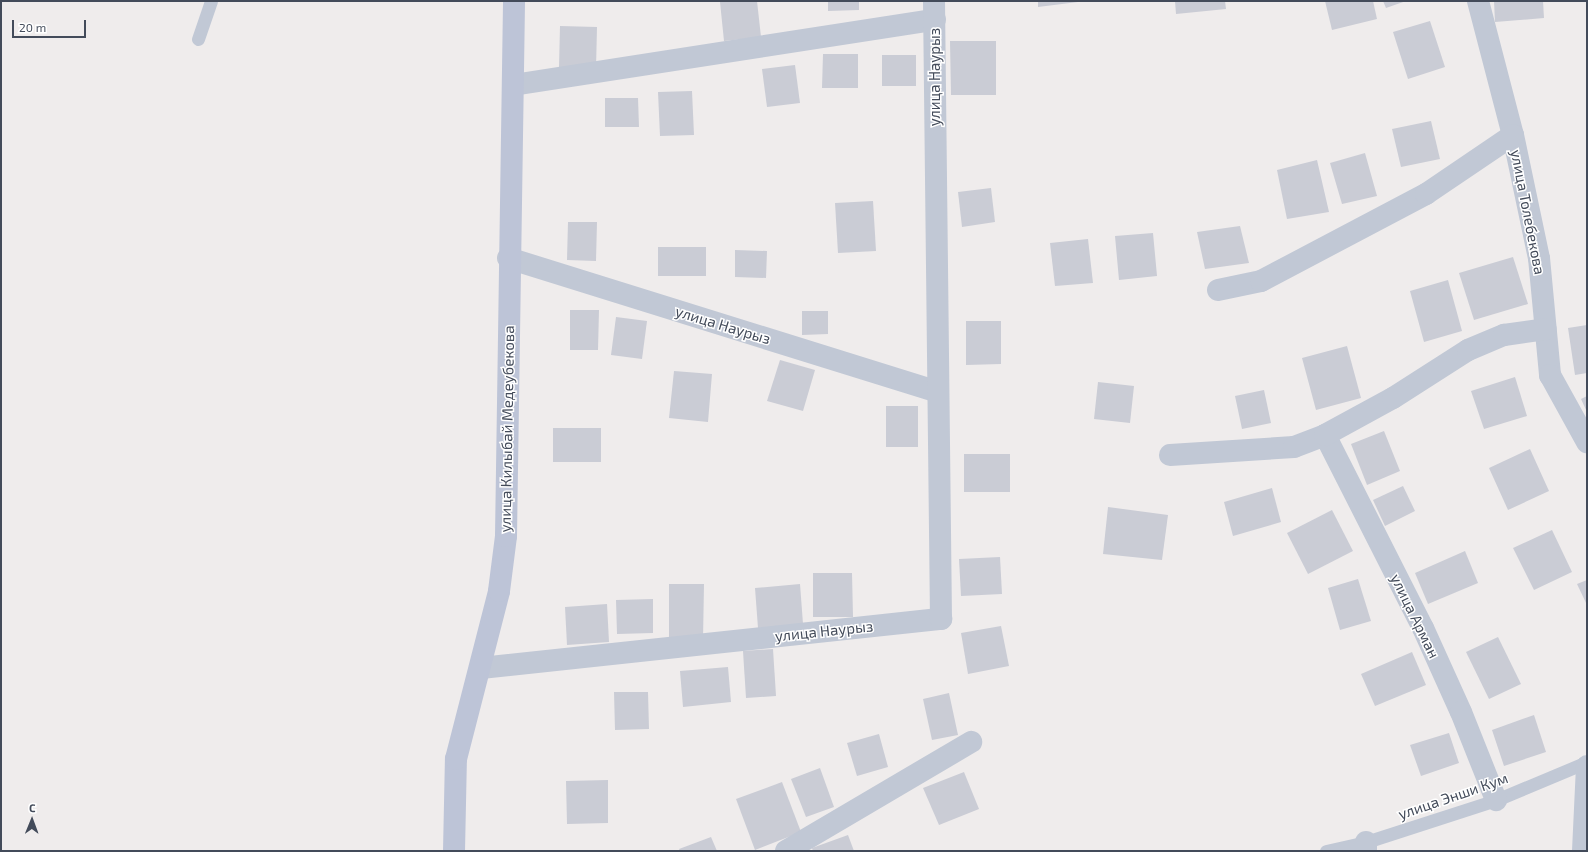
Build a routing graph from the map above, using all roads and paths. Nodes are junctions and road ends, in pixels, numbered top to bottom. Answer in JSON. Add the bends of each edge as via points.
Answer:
{"nodes":[{"id":1,"x":211,"y":1,"type":"edge"},
{"id":2,"x":514,"y":1,"type":"edge"},
{"id":3,"x":1478,"y":1,"type":"edge"},
{"id":4,"x":934,"y":11,"type":"edge"},
{"id":5,"x":198,"y":39,"type":"dead end"},
{"id":6,"x":513,"y":85,"type":"junction"},
{"id":7,"x":1513,"y":136,"type":"junction"},
{"id":8,"x":508,"y":258,"type":"junction"},
{"id":9,"x":1218,"y":290,"type":"dead end"},
{"id":10,"x":1546,"y":329,"type":"junction"},
{"id":11,"x":938,"y":392,"type":"junction"},
{"id":12,"x":1325,"y":435,"type":"junction"},
{"id":13,"x":1587,"y":442,"type":"edge"},
{"id":14,"x":1170,"y":455,"type":"dead end"},
{"id":15,"x":481,"y":668,"type":"junction"},
{"id":16,"x":971,"y":742,"type":"dead end"},
{"id":17,"x":1587,"y":762,"type":"edge"},
{"id":18,"x":1587,"y":766,"type":"edge"},
{"id":19,"x":1496,"y":800,"type":"junction"},
{"id":20,"x":1366,"y":846,"type":"edge"},
{"id":21,"x":454,"y":851,"type":"edge"},
{"id":22,"x":786,"y":851,"type":"edge"},
{"id":23,"x":1326,"y":851,"type":"edge"},
{"id":24,"x":1583,"y":851,"type":"edge"}],
"edges":[{"from":1,"to":5,"type":"lane"},
{"from":2,"to":6,"type":"main road","name":"улица Килыбай Медеубекова"},
{"from":3,"to":7,"type":"street","name":"улица Толебекова"},
{"from":4,"to":6,"type":"street"},
{"from":4,"to":11,"type":"street","name":"улица Наурыз"},
{"from":6,"to":8,"type":"main road","name":"улица Килыбай Медеубекова"},
{"from":7,"to":9,"type":"street","via":[[1426,194],[1261,282]]},
{"from":7,"to":10,"type":"street","name":"улица Толебекова","via":[[1540,258]]},
{"from":8,"to":11,"type":"street","name":"улица Наурыз"},
{"from":8,"to":15,"type":"main road","name":"улица Килыбай Медеубекова","via":[[506,536],[499,591]]},
{"from":10,"to":12,"type":"street","via":[[1504,335],[1468,350],[1394,398]]},
{"from":10,"to":13,"type":"street","name":"улица Толебекова","via":[[1550,375]]},
{"from":11,"to":15,"type":"street","name":"улица Наурыз","via":[[941,619]]},
{"from":12,"to":14,"type":"street","via":[[1294,447]]},
{"from":12,"to":19,"type":"street","name":"улица Арман","via":[[1423,628],[1461,712]]},
{"from":15,"to":21,"type":"main road","name":"улица Килыбай Медеубекова","via":[[456,759]]},
{"from":16,"to":22,"type":"street"},
{"from":17,"to":19,"type":"lane","name":"улица Энши Кум"},
{"from":18,"to":24,"type":"street"},
{"from":19,"to":20,"type":"lane","name":"улица Энши Кум"},
{"from":20,"to":23,"type":"lane","name":"улица Энши Кум"}]}
